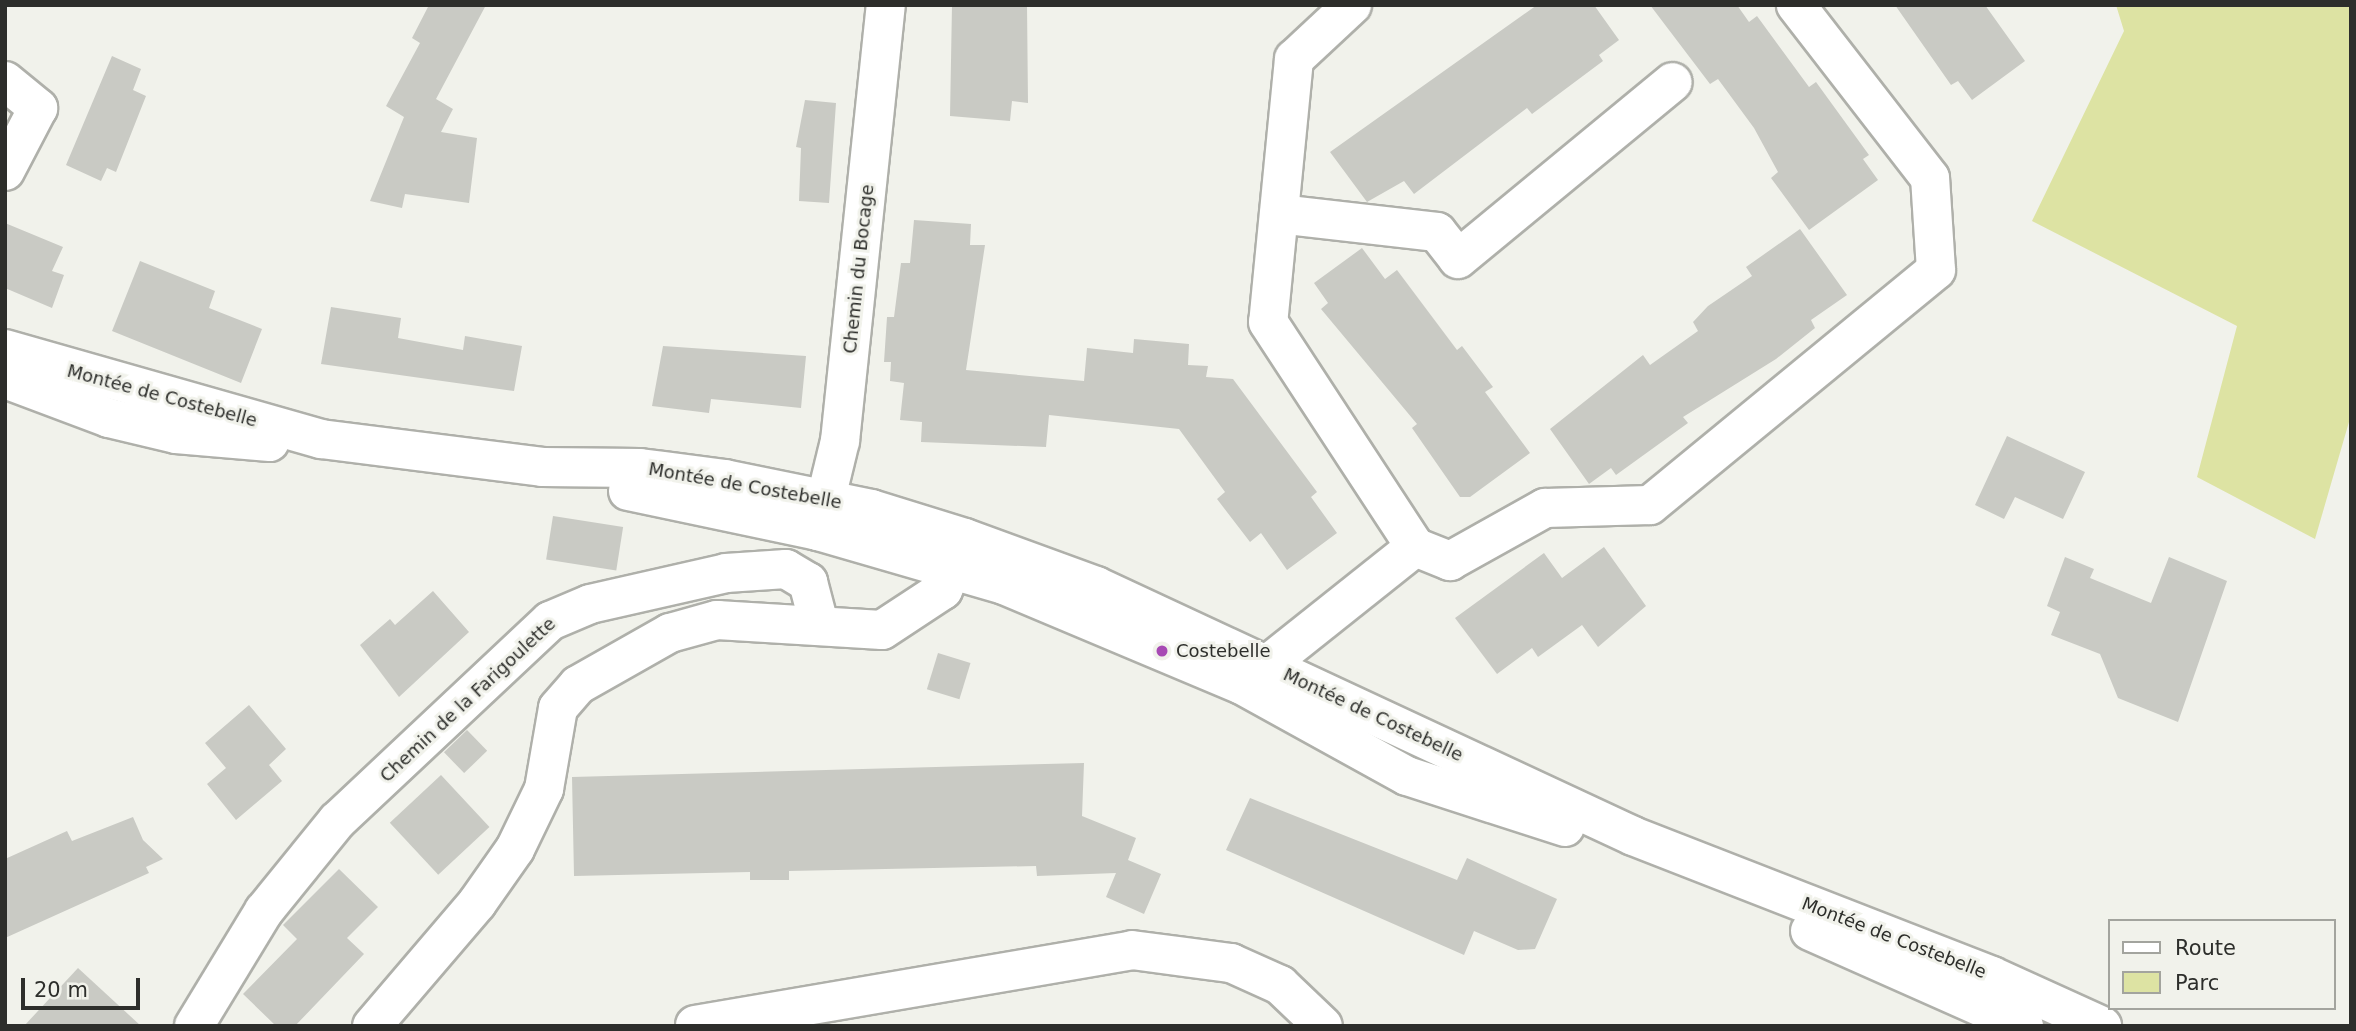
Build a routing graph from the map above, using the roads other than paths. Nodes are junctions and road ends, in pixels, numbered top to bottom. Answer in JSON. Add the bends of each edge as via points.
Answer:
{"nodes":[{"id":1,"x":886,"y":5,"type":"edge"},
{"id":2,"x":1352,"y":5,"type":"edge"},
{"id":3,"x":1796,"y":5,"type":"edge"},
{"id":4,"x":5,"y":81,"type":"edge"},
{"id":5,"x":1674,"y":82,"type":"dead end"},
{"id":6,"x":5,"y":171,"type":"edge"},
{"id":7,"x":1279,"y":214,"type":"junction"},
{"id":8,"x":5,"y":349,"type":"edge"},
{"id":9,"x":5,"y":379,"type":"edge"},
{"id":10,"x":321,"y":439,"type":"junction"},
{"id":11,"x":822,"y":515,"type":"junction"},
{"id":12,"x":1415,"y":547,"type":"junction"},
{"id":13,"x":959,"y":554,"type":"junction"},
{"id":14,"x":819,"y":624,"type":"junction"},
{"id":15,"x":1253,"y":676,"type":"junction"},
{"id":16,"x":1975,"y":1016,"type":"edge"},
{"id":17,"x":695,"y":1025,"type":"edge"},
{"id":18,"x":194,"y":1026,"type":"edge"},
{"id":19,"x":372,"y":1026,"type":"edge"},
{"id":20,"x":1323,"y":1026,"type":"edge"},
{"id":21,"x":2024,"y":1026,"type":"edge"},
{"id":22,"x":2078,"y":1026,"type":"edge"},
{"id":23,"x":2102,"y":1026,"type":"edge"}],
"edges":[{"from":1,"to":11,"type":"street","name":"Chemin du Bocage","via":[[840,440]]},
{"from":2,"to":7,"type":"street","via":[[1294,60]]},
{"from":3,"to":12,"type":"street","via":[[1930,178],[1936,270],[1650,505],[1545,508],[1450,561]]},
{"from":4,"to":6,"type":"street","via":[[38,108]]},
{"from":5,"to":7,"type":"street","via":[[1458,258],[1437,232]]},
{"from":7,"to":12,"type":"street","via":[[1268,322]]},
{"from":8,"to":10,"type":"street","name":"Montée de Costebelle"},
{"from":9,"to":10,"type":"street","name":"Montée de Costebelle","via":[[109,418],[176,434],[243,444]]},
{"from":10,"to":11,"type":"street","name":"Montée de Costebelle","via":[[542,467]]},
{"from":11,"to":13,"type":"street","name":"Montée de Costebelle"},
{"from":12,"to":15,"type":"street"},
{"from":13,"to":14,"type":"street","via":[[933,601],[882,630]]},
{"from":13,"to":15,"type":"street","name":"Montée de Costebelle","via":[[1119,631]]},
{"from":14,"to":18,"type":"street","name":"Chemin de la Farigoulette","via":[[808,582],[786,569],[712,576],[590,604],[550,621],[337,821],[264,911]]},
{"from":14,"to":19,"type":"street","via":[[718,620],[670,634],[578,685],[558,708],[544,789],[515,849],[477,903]]},
{"from":15,"to":16,"type":"street","name":"Montée de Costebelle","via":[[1407,776],[1596,838]]},
{"from":15,"to":23,"type":"street","name":"Montée de Costebelle","via":[[1633,836],[1992,976]]},
{"from":16,"to":21,"type":"street","name":"Montée de Costebelle"},
{"from":16,"to":22,"type":"street","via":[[2008,1000]]},
{"from":17,"to":20,"type":"street","via":[[1132,950],[1231,963],[1280,985]]}]}
